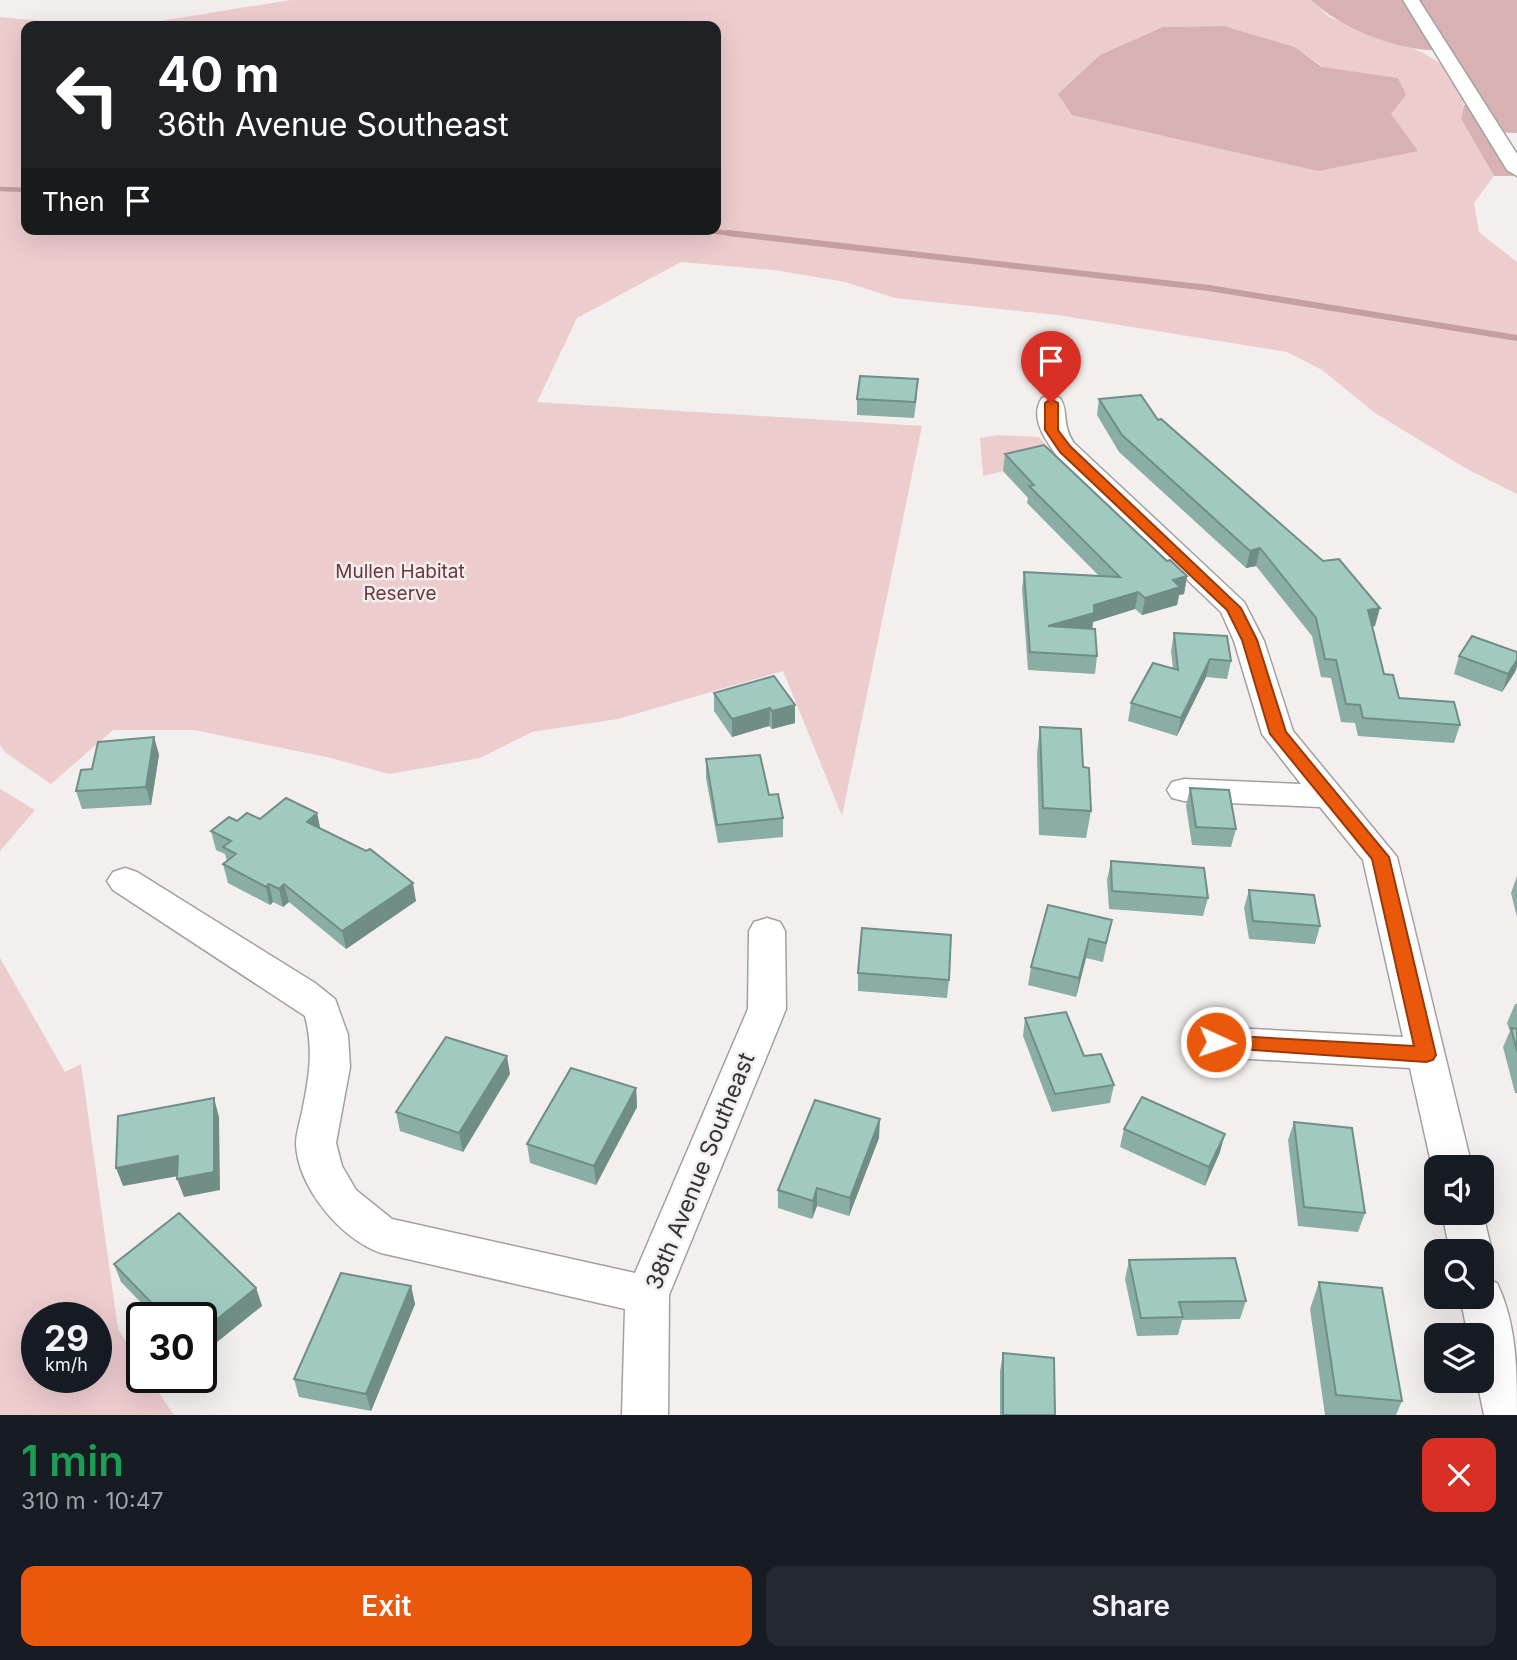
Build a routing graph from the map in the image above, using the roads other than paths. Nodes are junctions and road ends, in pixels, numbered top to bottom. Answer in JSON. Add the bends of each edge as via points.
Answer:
{"nodes":[{"id":1,"x":1411,"y":0,"type":"edge"},
{"id":2,"x":1517,"y":170,"type":"edge"},
{"id":3,"x":1051,"y":403,"type":"dead end"},
{"id":4,"x":1184,"y":790,"type":"dead end"},
{"id":5,"x":1329,"y":796,"type":"junction"},
{"id":6,"x":125,"y":881,"type":"dead end"},
{"id":7,"x":767,"y":931,"type":"dead end"},
{"id":8,"x":1216,"y":1042,"type":"dead end"},
{"id":9,"x":1426,"y":1055,"type":"junction"},
{"id":10,"x":1449,"y":1155,"type":"edge"},
{"id":11,"x":647,"y":1295,"type":"junction"},
{"id":12,"x":1497,"y":1325,"type":"edge"},
{"id":13,"x":645,"y":1415,"type":"edge"},
{"id":14,"x":1507,"y":1415,"type":"edge"}],
"edges":[{"from":1,"to":2,"type":"street"},
{"from":3,"to":5,"type":"street","via":[[1052,430],[1065,449],[1234,608],[1249,640],[1278,734]]},
{"from":4,"to":5,"type":"street"},
{"from":5,"to":9,"type":"street","via":[[1380,857]]},
{"from":6,"to":11,"type":"street","via":[[322,1009],[331,1067],[316,1143],[341,1203],[381,1235]]},
{"from":7,"to":11,"type":"street","name":"38th Avenue Southeast","via":[[767,1009]]},
{"from":8,"to":9,"type":"street"},
{"from":9,"to":10,"type":"street"},
{"from":11,"to":13,"type":"street","name":"38th Avenue Southeast"},
{"from":12,"to":14,"type":"street"}]}
